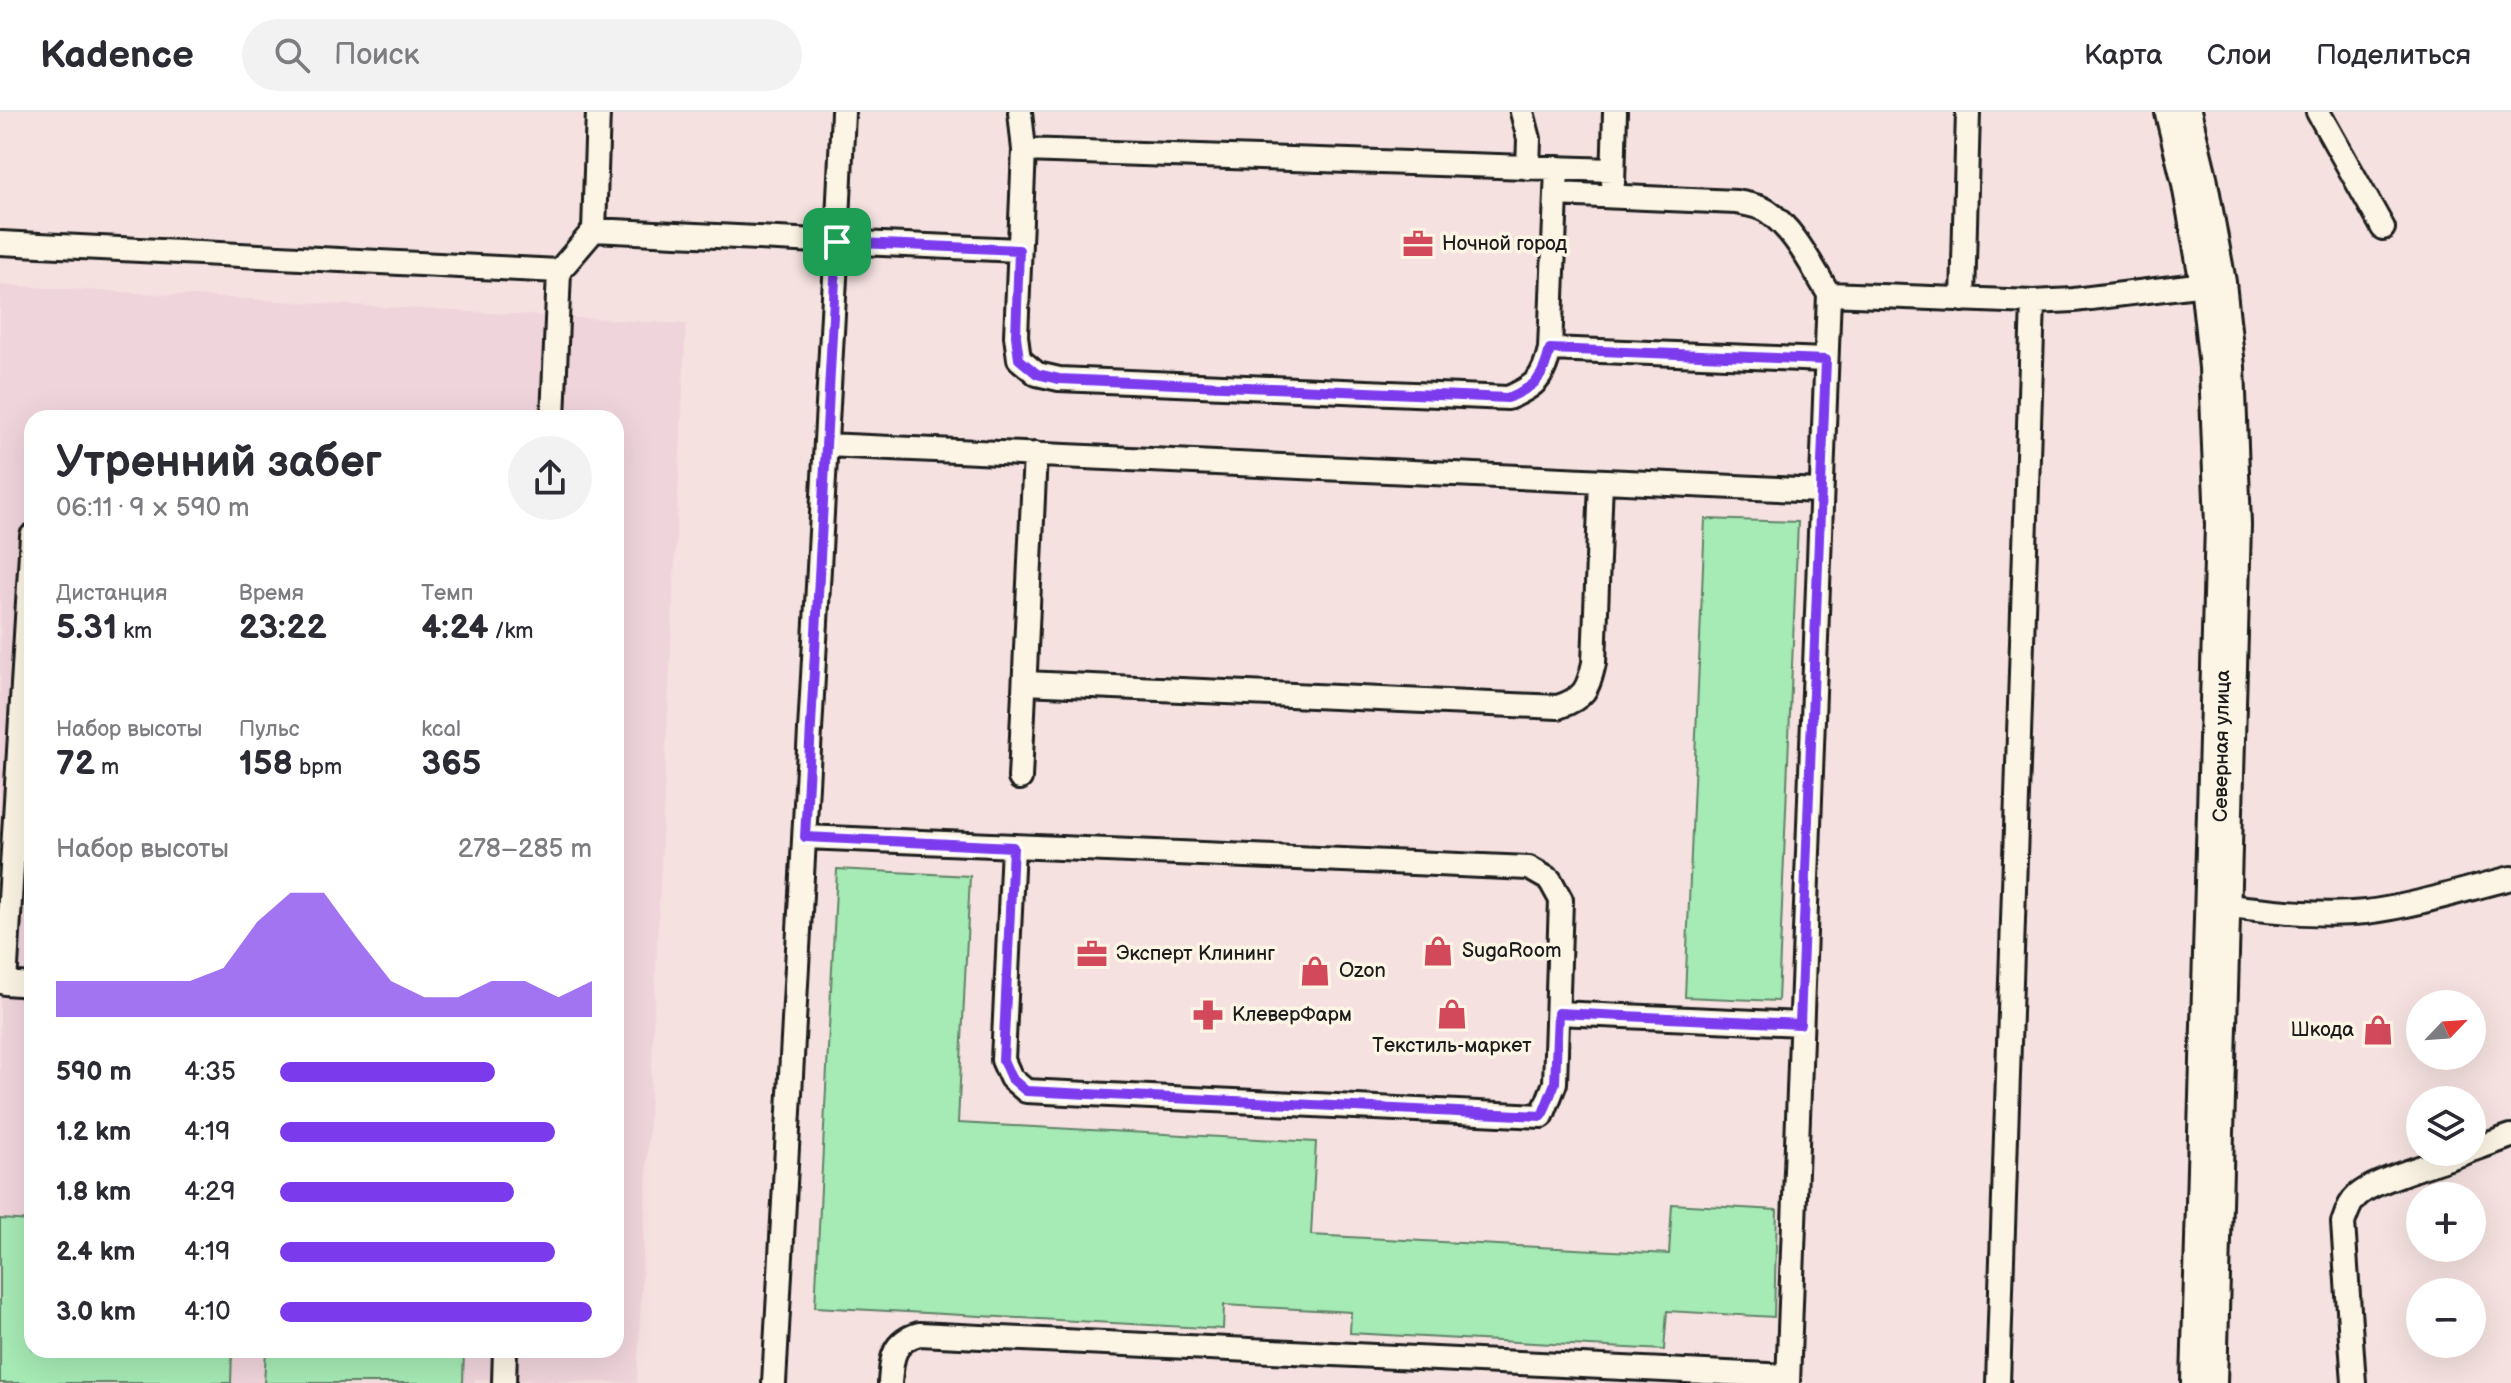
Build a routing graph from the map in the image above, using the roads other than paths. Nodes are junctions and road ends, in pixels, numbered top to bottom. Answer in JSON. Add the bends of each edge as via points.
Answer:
{"nodes":[{"id":1,"x":598,"y":112,"type":"edge"},
{"id":2,"x":843,"y":112,"type":"edge"},
{"id":3,"x":1020,"y":112,"type":"edge"},
{"id":4,"x":1522,"y":112,"type":"edge"},
{"id":5,"x":1615,"y":112,"type":"edge"},
{"id":6,"x":1968,"y":112,"type":"edge"},
{"id":7,"x":2178,"y":112,"type":"edge"},
{"id":8,"x":2318,"y":112,"type":"edge"},
{"id":9,"x":1024,"y":150,"type":"junction"},
{"id":10,"x":1528,"y":168,"type":"junction"},
{"id":11,"x":1557,"y":168,"type":"junction"},
{"id":12,"x":1613,"y":170,"type":"junction"},
{"id":13,"x":1556,"y":194,"type":"junction"},
{"id":14,"x":1612,"y":197,"type":"junction"},
{"id":15,"x":2383,"y":228,"type":"dead end"},
{"id":16,"x":594,"y":230,"type":"junction"},
{"id":17,"x":837,"y":242,"type":"junction"},
{"id":18,"x":0,"y":243,"type":"edge"},
{"id":19,"x":1019,"y":250,"type":"junction"},
{"id":20,"x":559,"y":271,"type":"junction"},
{"id":21,"x":2213,"y":283,"type":"junction"},
{"id":22,"x":1829,"y":294,"type":"junction"},
{"id":23,"x":1963,"y":300,"type":"junction"},
{"id":24,"x":2033,"y":302,"type":"junction"},
{"id":25,"x":1550,"y":349,"type":"junction"},
{"id":26,"x":1826,"y":360,"type":"junction"},
{"id":27,"x":553,"y":410,"type":"edge"},
{"id":28,"x":826,"y":445,"type":"junction"},
{"id":29,"x":1035,"y":454,"type":"junction"},
{"id":30,"x":1601,"y":481,"type":"junction"},
{"id":31,"x":1820,"y":491,"type":"junction"},
{"id":32,"x":24,"y":668,"type":"edge"},
{"id":33,"x":1025,"y":683,"type":"junction"},
{"id":34,"x":1020,"y":778,"type":"dead end"},
{"id":35,"x":805,"y":837,"type":"junction"},
{"id":36,"x":1013,"y":847,"type":"junction"},
{"id":37,"x":2511,"y":878,"type":"edge"},
{"id":38,"x":2218,"y":905,"type":"junction"},
{"id":39,"x":24,"y":984,"type":"edge"},
{"id":40,"x":1558,"y":1013,"type":"junction"},
{"id":41,"x":1800,"y":1024,"type":"junction"},
{"id":42,"x":2511,"y":1136,"type":"edge"},
{"id":43,"x":2486,"y":1145,"type":"edge"},
{"id":44,"x":2428,"y":1166,"type":"edge"},
{"id":45,"x":505,"y":1358,"type":"edge"},
{"id":46,"x":1788,"y":1380,"type":"edge"},
{"id":47,"x":504,"y":1383,"type":"edge"},
{"id":48,"x":774,"y":1383,"type":"edge"},
{"id":49,"x":890,"y":1383,"type":"edge"},
{"id":50,"x":1998,"y":1383,"type":"edge"},
{"id":51,"x":2204,"y":1383,"type":"edge"},
{"id":52,"x":2354,"y":1383,"type":"edge"}],
"edges":[{"from":1,"to":16,"type":"lane"},
{"from":2,"to":17,"type":"lane"},
{"from":3,"to":9,"type":"lane"},
{"from":4,"to":10,"type":"lane","via":[[1529,139]]},
{"from":5,"to":12,"type":"lane"},
{"from":6,"to":23,"type":"lane"},
{"from":7,"to":21,"type":"main road","name":"Северная улица"},
{"from":8,"to":15,"type":"lane"},
{"from":9,"to":10,"type":"lane"},
{"from":9,"to":19,"type":"lane"},
{"from":10,"to":11,"type":"lane"},
{"from":11,"to":12,"type":"lane"},
{"from":11,"to":13,"type":"lane"},
{"from":12,"to":14,"type":"lane"},
{"from":13,"to":14,"type":"lane"},
{"from":13,"to":25,"type":"lane"},
{"from":14,"to":22,"type":"lane","via":[[1736,202],[1766,210],[1795,240]]},
{"from":16,"to":17,"type":"lane"},
{"from":16,"to":20,"type":"lane"},
{"from":17,"to":19,"type":"lane"},
{"from":17,"to":28,"type":"lane"},
{"from":18,"to":20,"type":"lane"},
{"from":19,"to":25,"type":"lane","via":[[1019,359],[1037,374],[1059,379],[1508,398],[1530,388],[1544,372]]},
{"from":20,"to":27,"type":"lane"},
{"from":21,"to":24,"type":"lane"},
{"from":21,"to":38,"type":"main road","name":"Северная улица","via":[[2228,525]]},
{"from":22,"to":23,"type":"lane"},
{"from":22,"to":26,"type":"lane"},
{"from":23,"to":24,"type":"lane"},
{"from":24,"to":50,"type":"lane"},
{"from":25,"to":26,"type":"lane"},
{"from":26,"to":31,"type":"lane"},
{"from":28,"to":29,"type":"lane"},
{"from":28,"to":35,"type":"lane"},
{"from":29,"to":30,"type":"lane"},
{"from":29,"to":33,"type":"lane"},
{"from":30,"to":31,"type":"lane"},
{"from":30,"to":33,"type":"lane","via":[[1594,663],[1588,686],[1575,701],[1558,707]]},
{"from":31,"to":41,"type":"lane"},
{"from":32,"to":39,"type":"lane","via":[[5,983]]},
{"from":33,"to":34,"type":"lane"},
{"from":35,"to":36,"type":"lane"},
{"from":35,"to":48,"type":"lane"},
{"from":36,"to":40,"type":"lane","via":[[1529,868],[1550,880],[1561,900]]},
{"from":36,"to":40,"type":"lane","via":[[1003,1060],[1011,1078],[1026,1091],[1542,1116],[1555,1083]]},
{"from":37,"to":38,"type":"lane","via":[[2367,911],[2311,914]]},
{"from":38,"to":51,"type":"main road","name":"Северная улица"},
{"from":40,"to":41,"type":"lane"},
{"from":41,"to":46,"type":"lane"},
{"from":42,"to":43,"type":"lane"},
{"from":44,"to":52,"type":"lane","via":[[2358,1194],[2343,1223]]},
{"from":45,"to":47,"type":"lane"},
{"from":46,"to":49,"type":"lane","via":[[919,1334],[905,1338],[896,1349]]}]}
